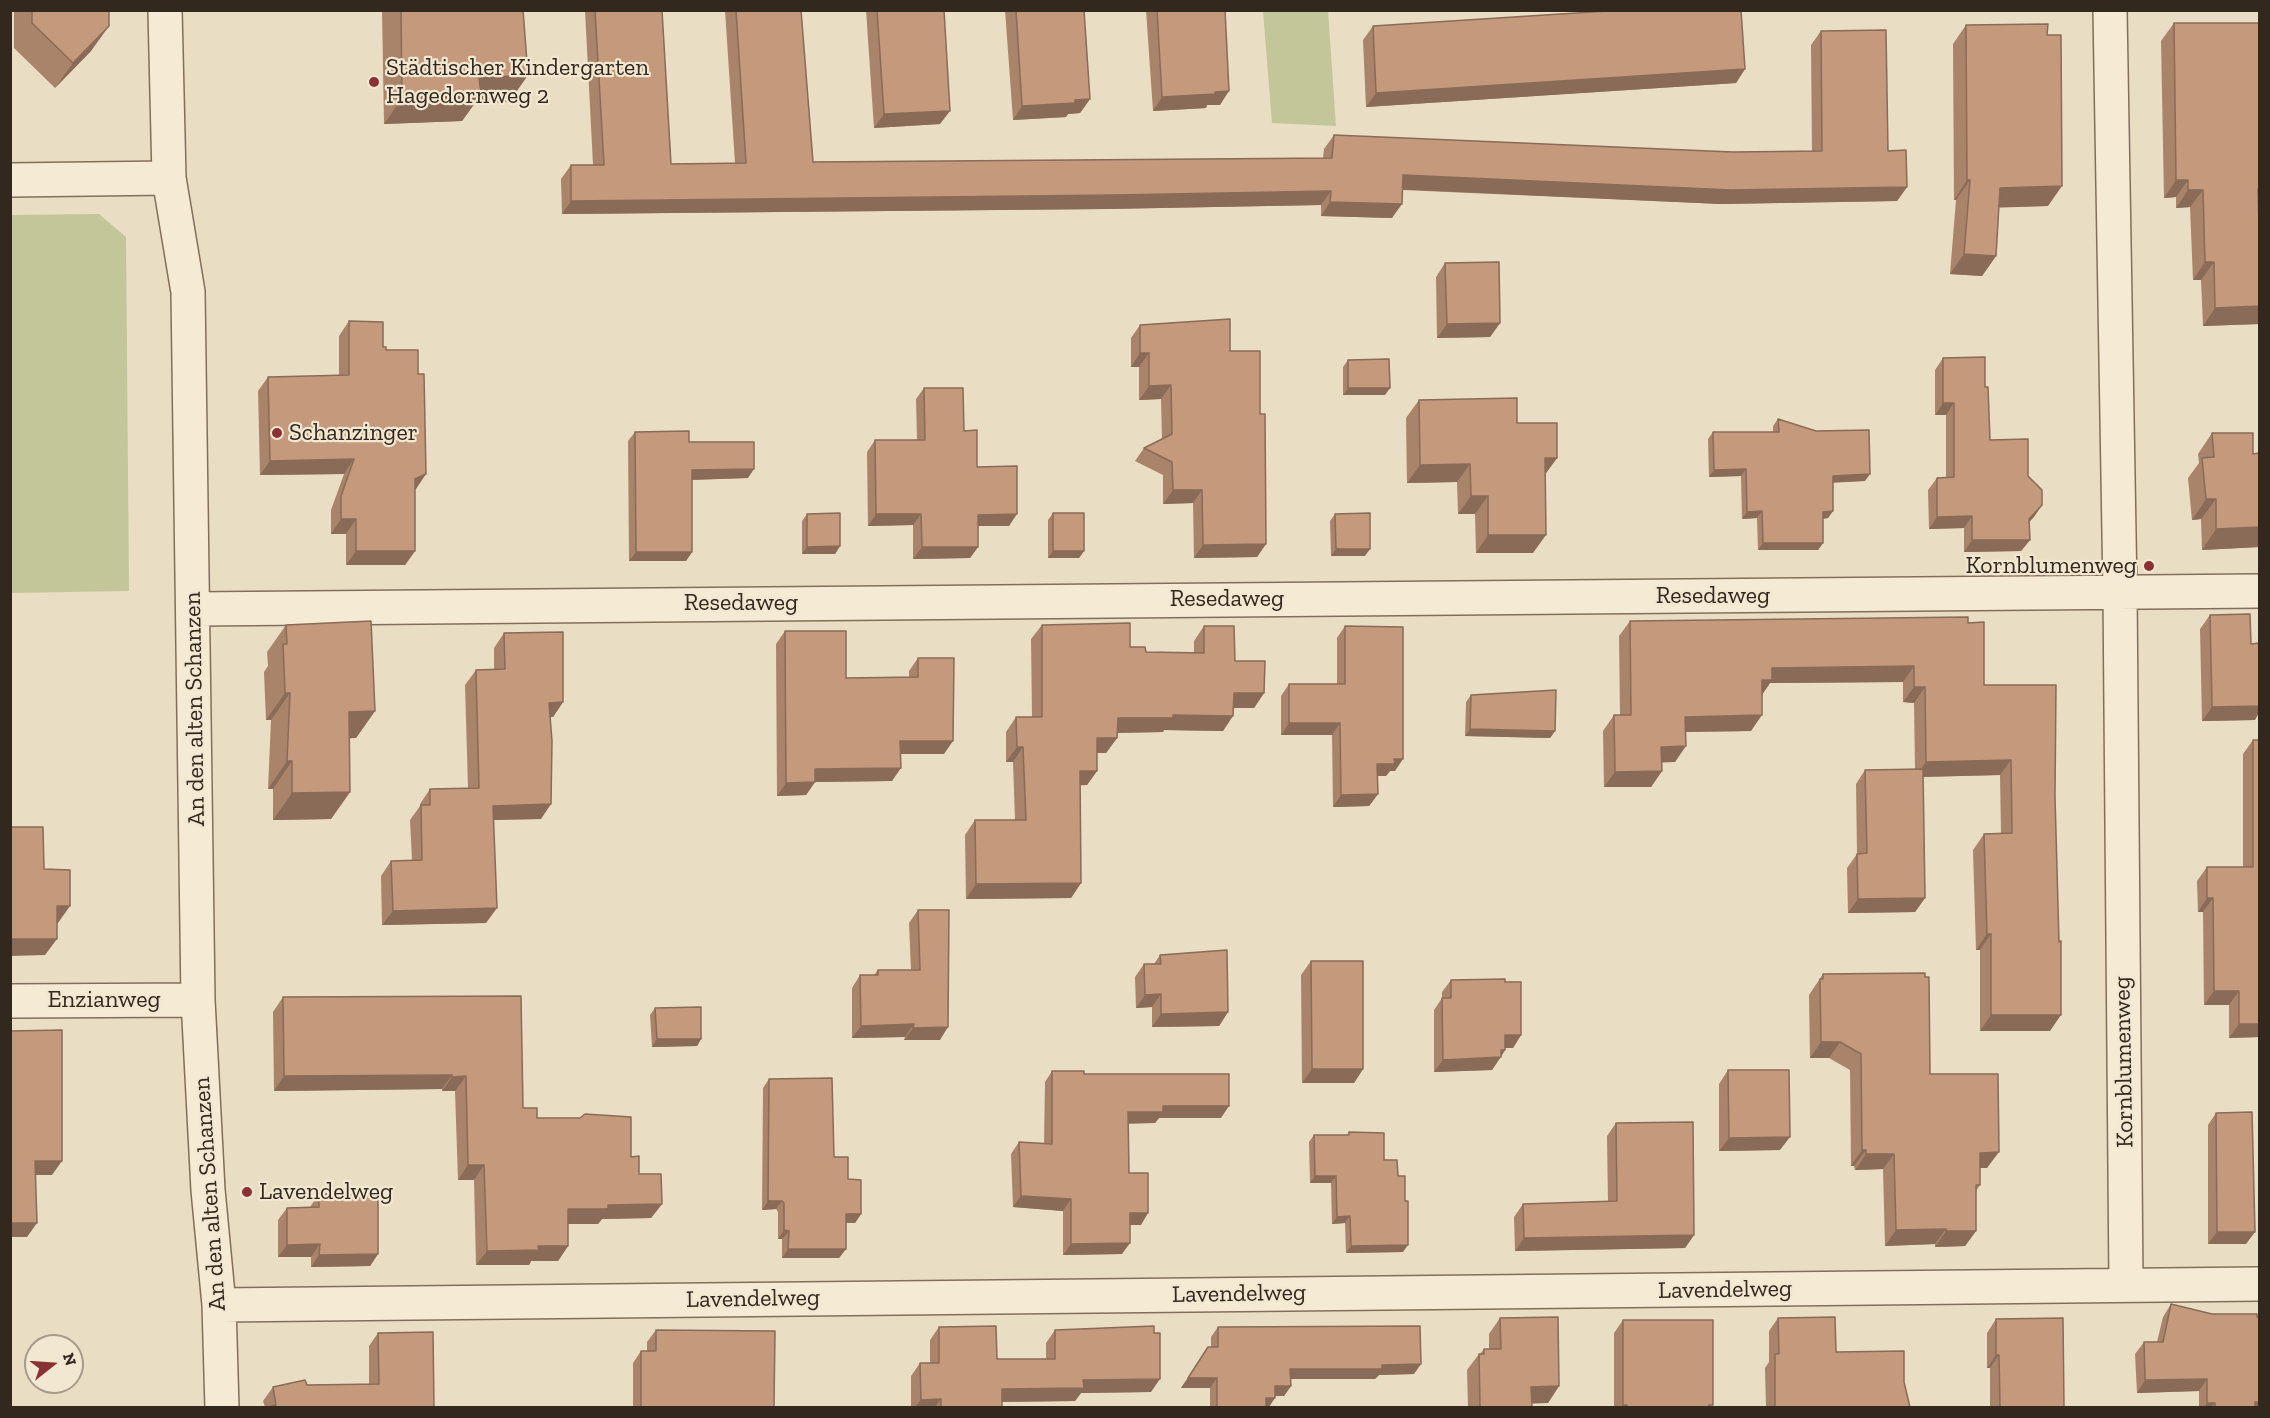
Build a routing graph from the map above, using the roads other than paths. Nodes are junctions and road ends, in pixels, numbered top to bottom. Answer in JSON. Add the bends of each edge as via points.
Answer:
{"nodes":[{"id":1,"x":165,"y":10,"type":"edge"},
{"id":2,"x":2110,"y":10,"type":"edge"},
{"id":3,"x":169,"y":178,"type":"junction"},
{"id":4,"x":10,"y":180,"type":"edge"},
{"id":5,"x":2259,"y":591,"type":"edge"},
{"id":6,"x":2120,"y":592,"type":"junction"},
{"id":7,"x":194,"y":609,"type":"junction"},
{"id":8,"x":198,"y":1000,"type":"junction"},
{"id":9,"x":10,"y":1001,"type":"edge"},
{"id":10,"x":2259,"y":1284,"type":"edge"},
{"id":11,"x":2126,"y":1285,"type":"junction"},
{"id":12,"x":219,"y":1305,"type":"junction"},
{"id":13,"x":222,"y":1407,"type":"edge"}],
"edges":[{"from":1,"to":3,"type":"street","name":"An den alten Schanzen"},
{"from":2,"to":6,"type":"street","name":"Kornblumenweg"},
{"from":3,"to":4,"type":"street"},
{"from":3,"to":7,"type":"street","name":"An den alten Schanzen","via":[[189,292]]},
{"from":5,"to":6,"type":"street","name":"Resedaweg"},
{"from":6,"to":7,"type":"street","name":"Resedaweg"},
{"from":6,"to":11,"type":"street","name":"Kornblumenweg"},
{"from":7,"to":8,"type":"street","name":"An den alten Schanzen"},
{"from":8,"to":9,"type":"street","name":"Enzianweg"},
{"from":8,"to":12,"type":"street","name":"An den alten Schanzen","via":[[208,1190]]},
{"from":10,"to":11,"type":"street","name":"Lavendelweg"},
{"from":11,"to":12,"type":"street","name":"Lavendelweg"},
{"from":12,"to":13,"type":"street","name":"An den alten Schanzen"}]}
